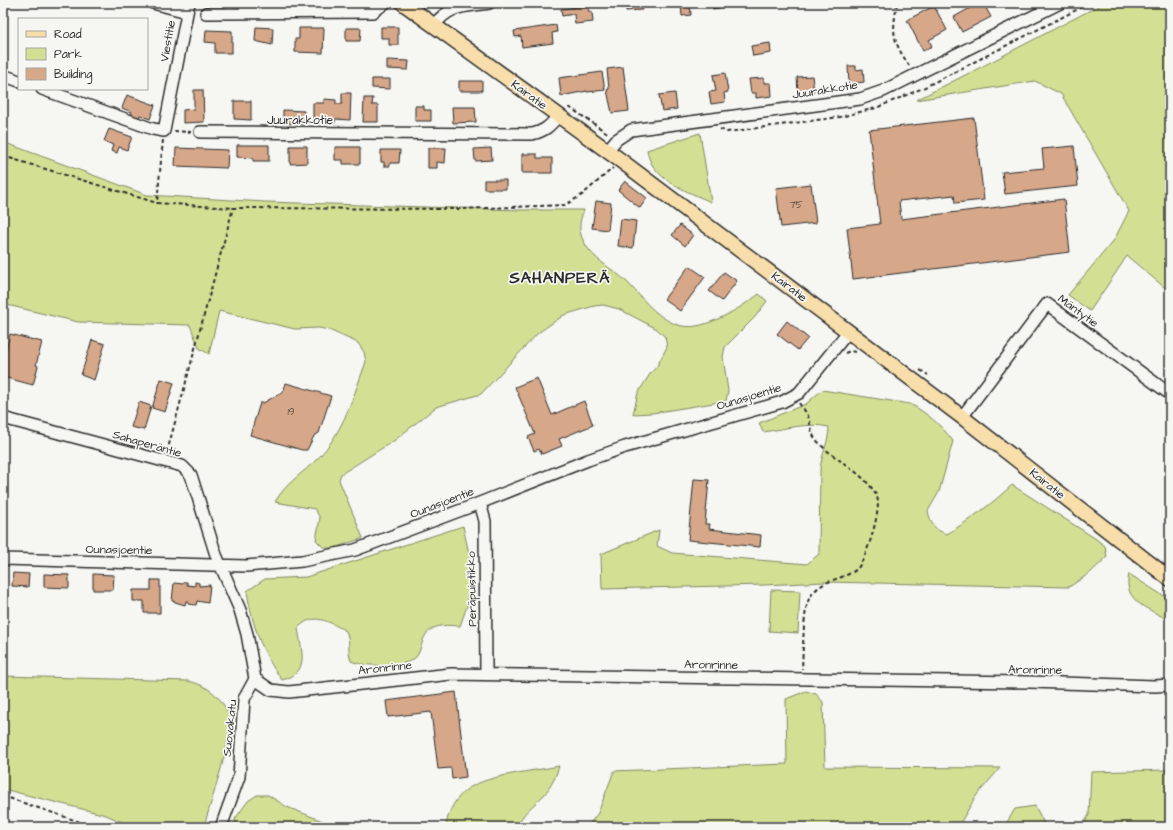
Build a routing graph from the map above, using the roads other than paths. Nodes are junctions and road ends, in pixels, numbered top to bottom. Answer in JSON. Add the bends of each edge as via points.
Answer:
{"nodes":[{"id":1,"x":153,"y":3,"type":"edge"},
{"id":2,"x":385,"y":3,"type":"edge"},
{"id":3,"x":403,"y":3,"type":"edge"},
{"id":4,"x":489,"y":3,"type":"edge"},
{"id":5,"x":1060,"y":3,"type":"edge"},
{"id":6,"x":188,"y":7,"type":"edge"},
{"id":7,"x":206,"y":13,"type":"dead end"},
{"id":8,"x":434,"y":25,"type":"junction"},
{"id":9,"x":3,"y":75,"type":"edge"},
{"id":10,"x":18,"y":81,"type":"edge"},
{"id":11,"x":45,"y":90,"type":"edge"},
{"id":12,"x":558,"y":116,"type":"junction"},
{"id":13,"x":200,"y":132,"type":"road end"},
{"id":14,"x":607,"y":151,"type":"junction"},
{"id":15,"x":848,"y":332,"type":"junction"},
{"id":16,"x":1170,"y":394,"type":"edge"},
{"id":17,"x":962,"y":417,"type":"junction"},
{"id":18,"x":3,"y":418,"type":"edge"},
{"id":19,"x":480,"y":503,"type":"junction"},
{"id":20,"x":3,"y":559,"type":"edge"},
{"id":21,"x":220,"y":564,"type":"junction"},
{"id":22,"x":1170,"y":579,"type":"edge"},
{"id":23,"x":486,"y":674,"type":"junction"},
{"id":24,"x":255,"y":680,"type":"junction"},
{"id":25,"x":1170,"y":685,"type":"edge"},
{"id":26,"x":221,"y":827,"type":"edge"}],
"edges":[{"from":1,"to":6,"type":"street"},
{"from":2,"to":7,"type":"street","via":[[373,12]]},
{"from":3,"to":8,"type":"main road","name":"Kairatie"},
{"from":4,"to":8,"type":"street","via":[[452,8]]},
{"from":5,"to":14,"type":"street","name":"Juurakkotie","via":[[883,91],[860,99],[631,130],[616,140]]},
{"from":6,"to":11,"type":"street","name":"Viestitie","via":[[164,131]]},
{"from":8,"to":12,"type":"main road","name":"Kairatie"},
{"from":9,"to":10,"type":"street"},
{"from":12,"to":13,"type":"street","name":"Juurakkotie","via":[[551,126],[532,134]]},
{"from":12,"to":14,"type":"main road","name":"Kairatie"},
{"from":14,"to":15,"type":"main road","name":"Kairatie"},
{"from":15,"to":17,"type":"main road","name":"Kairatie"},
{"from":15,"to":19,"type":"street","name":"Ounasjoentie","via":[[799,392],[782,402],[625,447]]},
{"from":16,"to":17,"type":"street","name":"Mäntytie","via":[[1047,304]]},
{"from":17,"to":22,"type":"main road","name":"Kairatie"},
{"from":18,"to":21,"type":"street","name":"Sahaperäntie","via":[[182,466],[191,475]]},
{"from":19,"to":21,"type":"street","name":"Ounasjoentie","via":[[354,550],[302,561],[260,566]]},
{"from":19,"to":23,"type":"street","name":"Peräpuistikko","via":[[485,521]]},
{"from":20,"to":21,"type":"street","name":"Ounasjoentie"},
{"from":21,"to":24,"type":"street","via":[[240,610]]},
{"from":23,"to":24,"type":"street","name":"Aronrinne","via":[[451,674],[290,692],[271,690]]},
{"from":23,"to":25,"type":"street","name":"Aronrinne"},
{"from":24,"to":26,"type":"street","name":"Suovakatu","via":[[244,699],[239,777]]}]}
